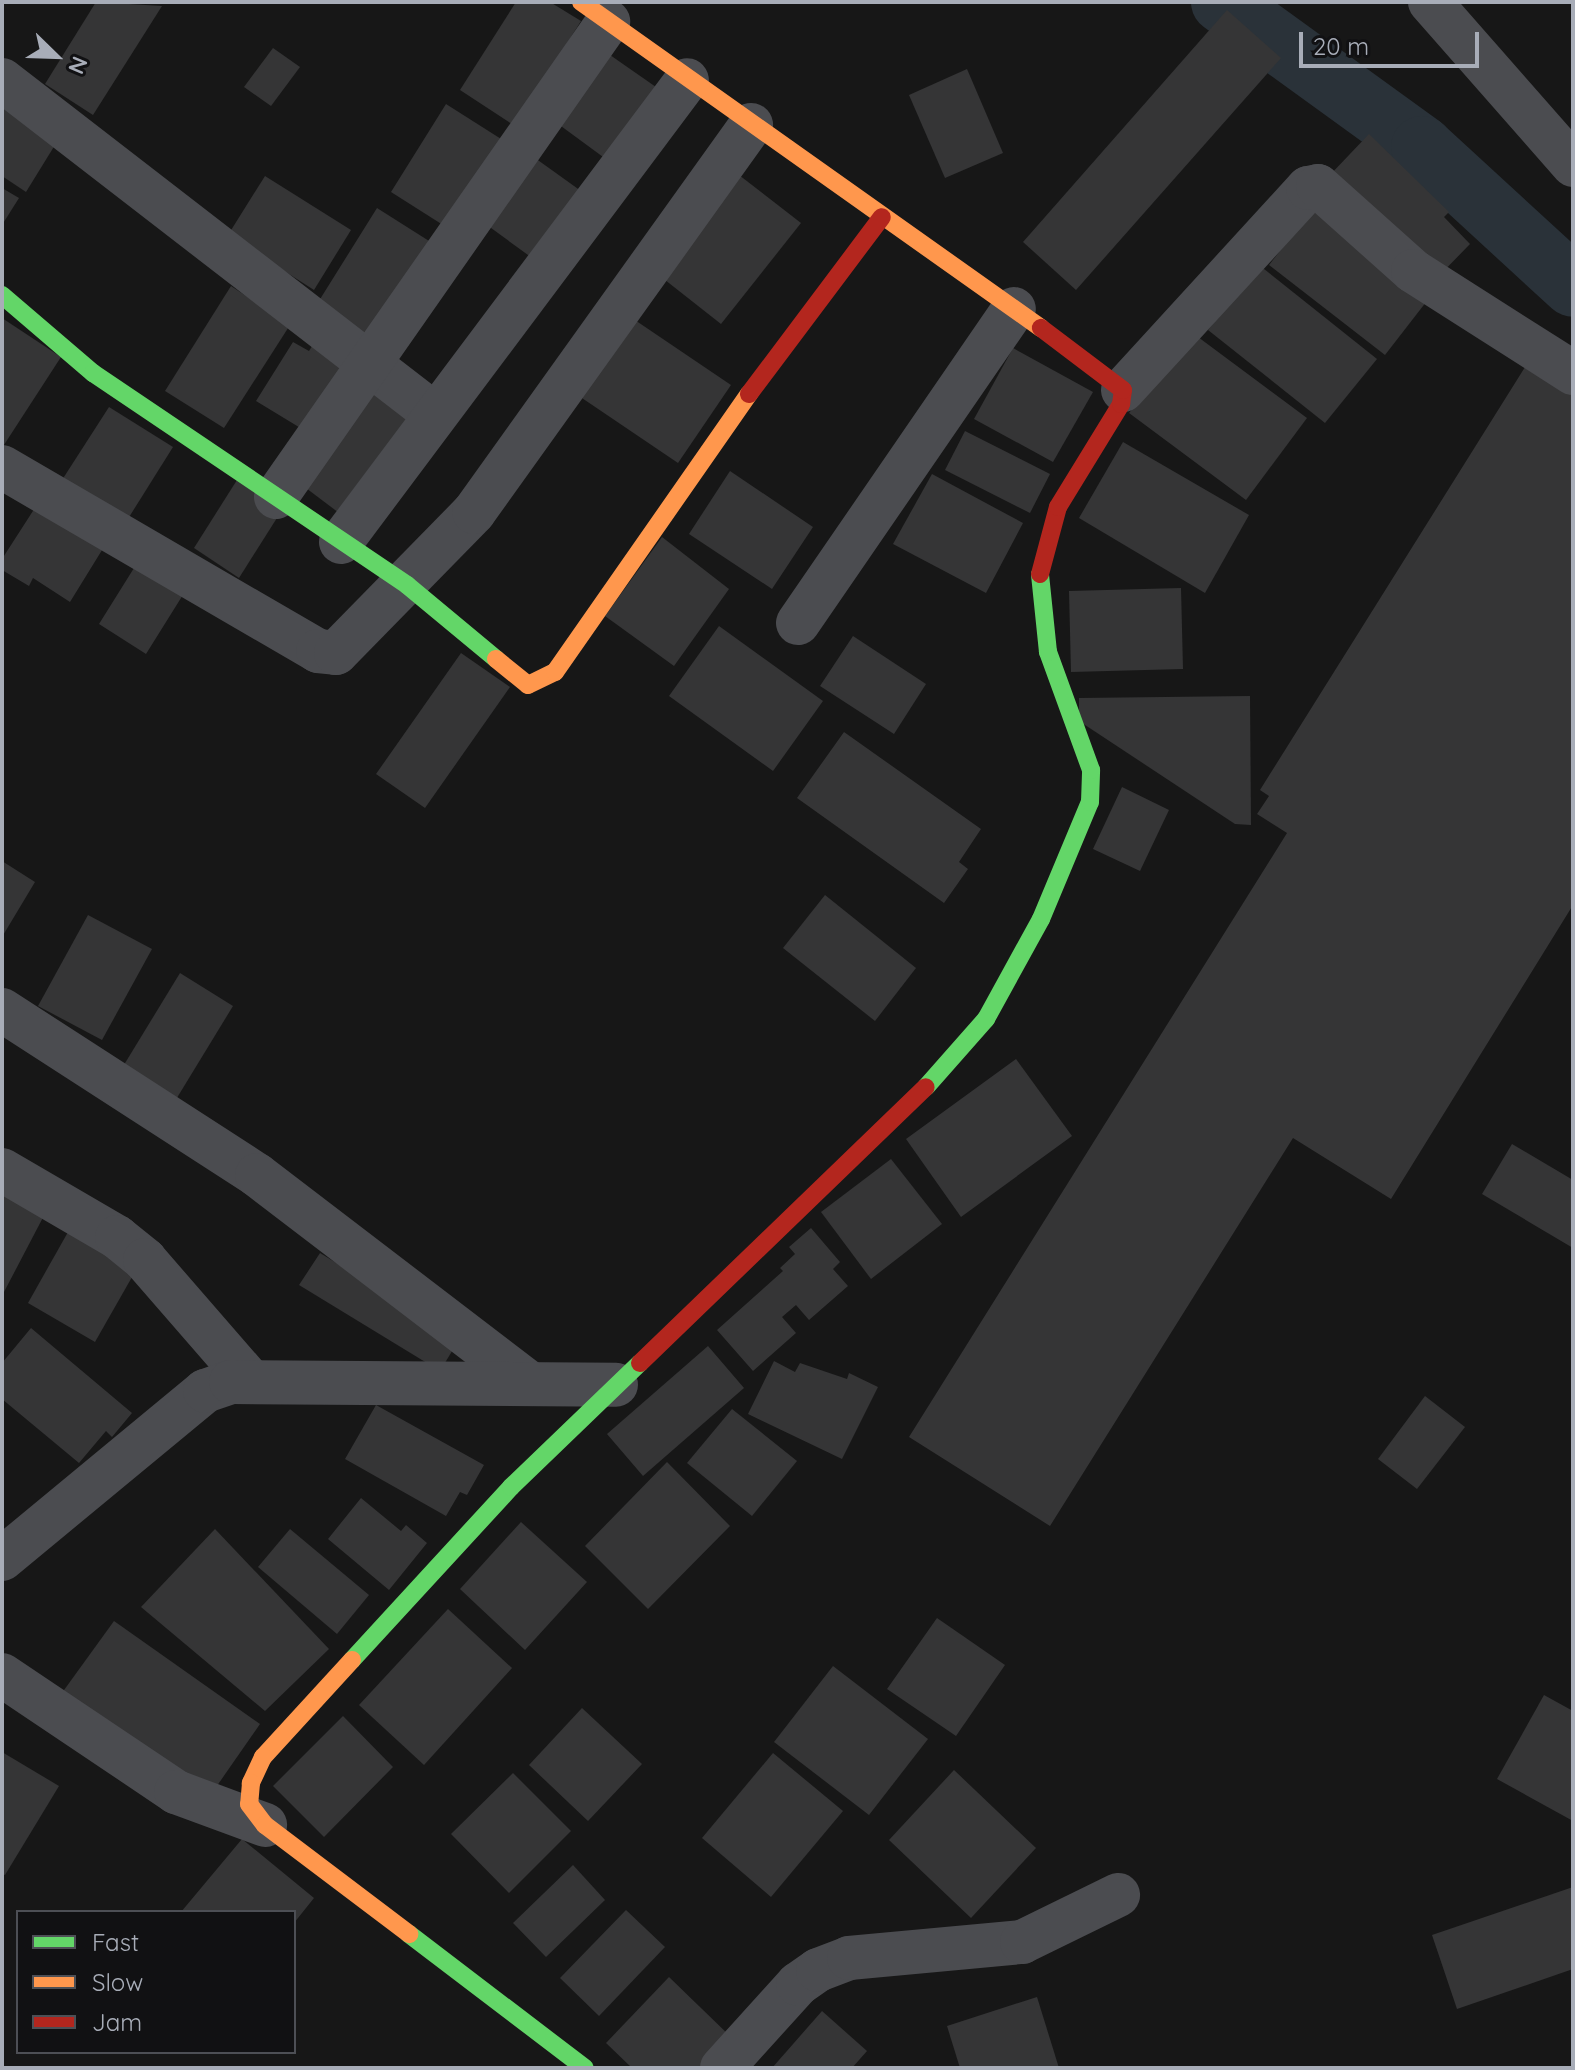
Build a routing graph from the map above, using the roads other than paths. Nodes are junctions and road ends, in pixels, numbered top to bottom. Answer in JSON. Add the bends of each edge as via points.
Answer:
{"nodes":[{"id":1,"x":1430,"y":2,"type":"edge"},
{"id":2,"x":595,"y":12,"type":"edge"},
{"id":3,"x":2,"y":80,"type":"edge"},
{"id":4,"x":687,"y":80,"type":"junction"},
{"id":5,"x":751,"y":125,"type":"junction"},
{"id":6,"x":1573,"y":165,"type":"edge"},
{"id":7,"x":882,"y":217,"type":"junction"},
{"id":8,"x":2,"y":295,"type":"edge"},
{"id":9,"x":1014,"y":309,"type":"junction"},
{"id":10,"x":370,"y":366,"type":"junction"},
{"id":11,"x":1573,"y":373,"type":"edge"},
{"id":12,"x":1123,"y":390,"type":"junction"},
{"id":13,"x":433,"y":413,"type":"junction"},
{"id":14,"x":2,"y":467,"type":"edge"},
{"id":15,"x":276,"y":497,"type":"junction"},
{"id":16,"x":341,"y":542,"type":"junction"},
{"id":17,"x":407,"y":585,"type":"junction"},
{"id":18,"x":798,"y":623,"type":"dead end"},
{"id":19,"x":2,"y":1010,"type":"edge"},
{"id":20,"x":2,"y":1170,"type":"edge"},
{"id":21,"x":250,"y":1381,"type":"junction"},
{"id":22,"x":529,"y":1383,"type":"junction"},
{"id":23,"x":616,"y":1385,"type":"junction"},
{"id":24,"x":2,"y":1559,"type":"edge"},
{"id":25,"x":2,"y":1675,"type":"edge"},
{"id":26,"x":265,"y":1825,"type":"junction"},
{"id":27,"x":1118,"y":1895,"type":"dead end"},
{"id":28,"x":585,"y":2068,"type":"edge"},
{"id":29,"x":722,"y":2068,"type":"edge"}],
"edges":[{"from":1,"to":6,"type":"street"},
{"from":2,"to":4,"type":"street"},
{"from":2,"to":10,"type":"street"},
{"from":3,"to":10,"type":"street"},
{"from":4,"to":5,"type":"street"},
{"from":4,"to":13,"type":"street"},
{"from":5,"to":7,"type":"street"},
{"from":5,"to":17,"type":"street","via":[[474,512]]},
{"from":7,"to":9,"type":"street"},
{"from":7,"to":17,"type":"street","via":[[764,373],[555,672],[528,685]]},
{"from":8,"to":15,"type":"street","via":[[93,373]]},
{"from":9,"to":12,"type":"street"},
{"from":9,"to":18,"type":"street"},
{"from":10,"to":13,"type":"street"},
{"from":10,"to":15,"type":"street"},
{"from":11,"to":12,"type":"street","via":[[1423,279],[1318,186],[1308,188]]},
{"from":12,"to":23,"type":"street","via":[[1121,404],[1058,507],[1038,582],[1048,652],[1093,785],[1041,919],[986,1019],[942,1072]]},
{"from":13,"to":16,"type":"street"},
{"from":14,"to":17,"type":"street","via":[[328,655],[345,647]]},
{"from":15,"to":16,"type":"street"},
{"from":16,"to":17,"type":"street"},
{"from":19,"to":22,"type":"street","via":[[257,1175]]},
{"from":20,"to":21,"type":"street","via":[[117,1237],[145,1260]]},
{"from":21,"to":22,"type":"street"},
{"from":21,"to":24,"type":"street","via":[[205,1391]]},
{"from":22,"to":23,"type":"street"},
{"from":23,"to":26,"type":"street","via":[[511,1487],[263,1757],[251,1783],[249,1804]]},
{"from":25,"to":26,"type":"street","via":[[176,1792]]},
{"from":26,"to":28,"type":"street"},
{"from":27,"to":29,"type":"street","via":[[1022,1942],[849,1958],[818,1970],[798,1984]]}]}
